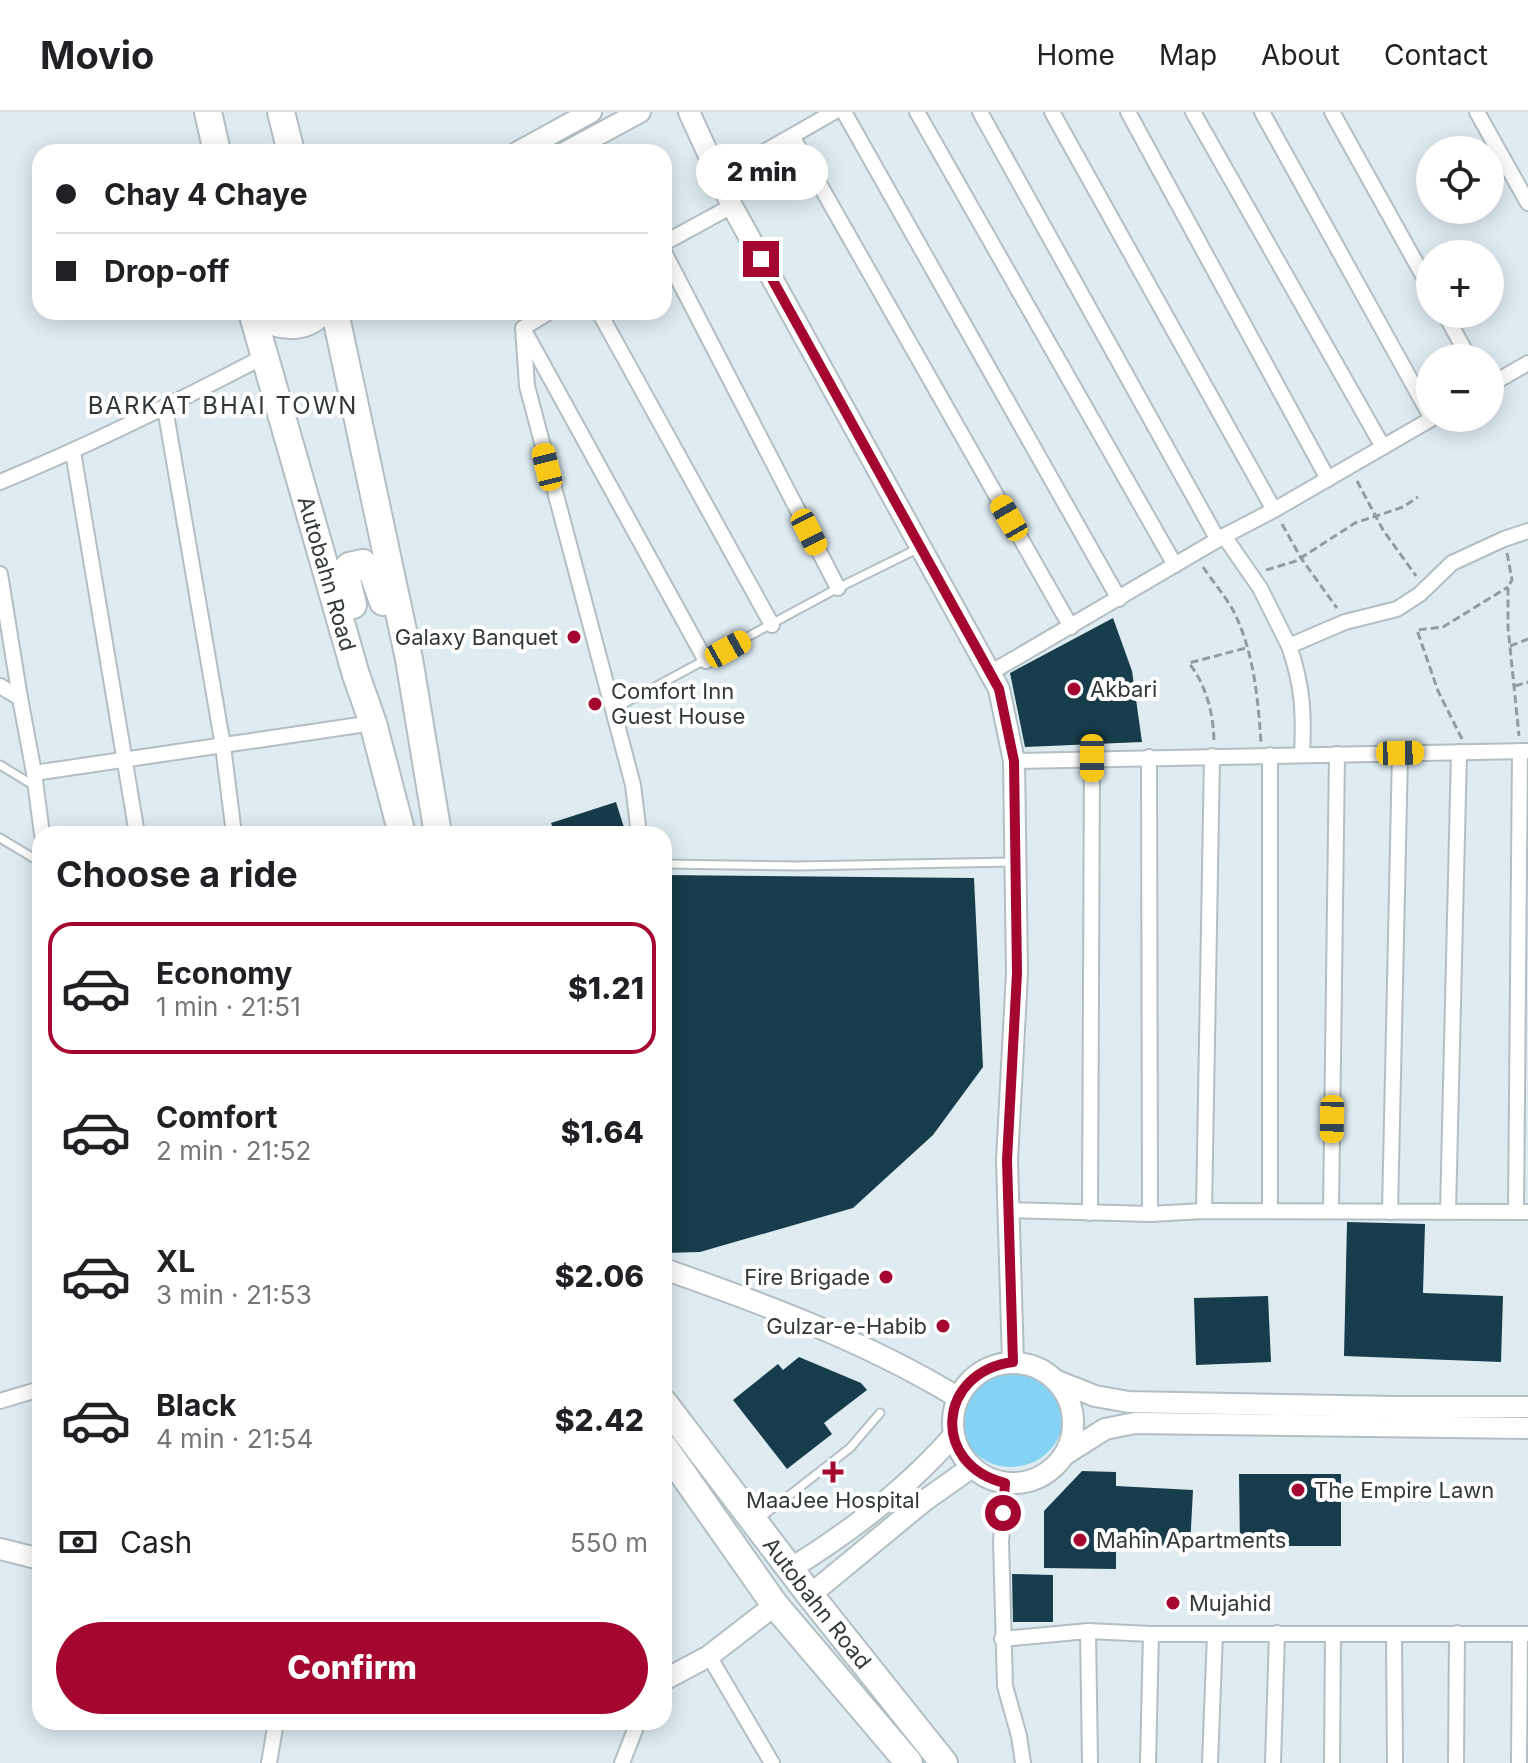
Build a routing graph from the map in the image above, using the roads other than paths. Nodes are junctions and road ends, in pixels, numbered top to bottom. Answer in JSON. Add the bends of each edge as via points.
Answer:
{"nodes":[{"id":1,"x":208,"y":112,"type":"edge"},
{"id":2,"x":281,"y":112,"type":"edge"},
{"id":3,"x":591,"y":112,"type":"edge"},
{"id":4,"x":640,"y":112,"type":"edge"},
{"id":5,"x":689,"y":112,"type":"edge"},
{"id":6,"x":834,"y":112,"type":"edge"},
{"id":7,"x":844,"y":112,"type":"edge"},
{"id":8,"x":917,"y":112,"type":"edge"},
{"id":9,"x":980,"y":112,"type":"edge"},
{"id":10,"x":1052,"y":112,"type":"edge"},
{"id":11,"x":1128,"y":112,"type":"edge"},
{"id":12,"x":1193,"y":112,"type":"edge"},
{"id":13,"x":1262,"y":112,"type":"edge"},
{"id":14,"x":1332,"y":112,"type":"edge"},
{"id":15,"x":1477,"y":112,"type":"edge"},
{"id":16,"x":792,"y":136,"type":"junction"},
{"id":17,"x":215,"y":144,"type":"edge"},
{"id":18,"x":289,"y":144,"type":"edge"},
{"id":19,"x":533,"y":144,"type":"edge"},
{"id":20,"x":581,"y":144,"type":"edge"},
{"id":21,"x":720,"y":177,"type":"junction"},
{"id":22,"x":1528,"y":203,"type":"edge"},
{"id":23,"x":732,"y":206,"type":"junction"},
{"id":24,"x":672,"y":239,"type":"edge"},
{"id":25,"x":1416,"y":263,"type":"edge"},
{"id":26,"x":672,"y":267,"type":"edge"},
{"id":27,"x":254,"y":320,"type":"edge"},
{"id":28,"x":271,"y":320,"type":"edge"},
{"id":29,"x":309,"y":320,"type":"edge"},
{"id":30,"x":337,"y":320,"type":"edge"},
{"id":31,"x":536,"y":320,"type":"edge"},
{"id":32,"x":603,"y":320,"type":"edge"},
{"id":33,"x":523,"y":328,"type":"junction"},
{"id":34,"x":263,"y":357,"type":"junction"},
{"id":35,"x":1528,"y":363,"type":"edge"},
{"id":36,"x":1504,"y":377,"type":"edge"},
{"id":37,"x":1416,"y":389,"type":"edge"},
{"id":38,"x":165,"y":408,"type":"junction"},
{"id":39,"x":1416,"y":427,"type":"edge"},
{"id":40,"x":1383,"y":447,"type":"junction"},
{"id":41,"x":73,"y":452,"type":"junction"},
{"id":42,"x":1328,"y":479,"type":"junction"},
{"id":43,"x":0,"y":482,"type":"edge"},
{"id":44,"x":1274,"y":510,"type":"junction"},
{"id":45,"x":1528,"y":531,"type":"edge"},
{"id":46,"x":1221,"y":538,"type":"junction"},
{"id":47,"x":921,"y":547,"type":"junction"},
{"id":48,"x":1175,"y":565,"type":"junction"},
{"id":49,"x":0,"y":574,"type":"edge"},
{"id":50,"x":838,"y":588,"type":"junction"},
{"id":51,"x":1119,"y":599,"type":"junction"},
{"id":52,"x":772,"y":625,"type":"junction"},
{"id":53,"x":1071,"y":627,"type":"junction"},
{"id":54,"x":1289,"y":646,"type":"junction"},
{"id":55,"x":409,"y":659,"type":"junction"},
{"id":56,"x":706,"y":661,"type":"junction"},
{"id":57,"x":990,"y":673,"type":"junction"},
{"id":58,"x":356,"y":675,"type":"junction"},
{"id":59,"x":0,"y":686,"type":"edge"},
{"id":60,"x":20,"y":698,"type":"junction"},
{"id":61,"x":614,"y":709,"type":"junction"},
{"id":62,"x":373,"y":723,"type":"junction"},
{"id":63,"x":223,"y":746,"type":"junction"},
{"id":64,"x":1524,"y":751,"type":"edge"},
{"id":65,"x":1465,"y":752,"type":"junction"},
{"id":66,"x":1400,"y":753,"type":"junction"},
{"id":67,"x":1337,"y":754,"type":"junction"},
{"id":68,"x":1266,"y":755,"type":"junction"},
{"id":69,"x":1302,"y":755,"type":"junction"},
{"id":70,"x":1212,"y":756,"type":"junction"},
{"id":71,"x":1149,"y":757,"type":"junction"},
{"id":72,"x":1092,"y":758,"type":"junction"},
{"id":73,"x":124,"y":760,"type":"junction"},
{"id":74,"x":1014,"y":761,"type":"junction"},
{"id":75,"x":0,"y":765,"type":"edge"},
{"id":76,"x":35,"y":780,"type":"junction"},
{"id":77,"x":41,"y":826,"type":"edge"},
{"id":78,"x":136,"y":826,"type":"edge"},
{"id":79,"x":233,"y":826,"type":"edge"},
{"id":80,"x":400,"y":826,"type":"edge"},
{"id":81,"x":437,"y":826,"type":"edge"},
{"id":82,"x":638,"y":826,"type":"edge"},
{"id":83,"x":0,"y":838,"type":"edge"},
{"id":84,"x":32,"y":857,"type":"edge"},
{"id":85,"x":1014,"y":862,"type":"junction"},
{"id":86,"x":672,"y":864,"type":"edge"},
{"id":87,"x":1008,"y":1210,"type":"junction"},
{"id":88,"x":1331,"y":1210,"type":"junction"},
{"id":89,"x":1204,"y":1211,"type":"junction"},
{"id":90,"x":1270,"y":1211,"type":"junction"},
{"id":91,"x":1448,"y":1211,"type":"junction"},
{"id":92,"x":1390,"y":1212,"type":"junction"},
{"id":93,"x":1522,"y":1212,"type":"edge"},
{"id":94,"x":1090,"y":1213,"type":"junction"},
{"id":95,"x":1150,"y":1214,"type":"junction"},
{"id":96,"x":672,"y":1272,"type":"edge"},
{"id":97,"x":1013,"y":1362,"type":"junction"},
{"id":98,"x":1057,"y":1381,"type":"junction"},
{"id":99,"x":32,"y":1391,"type":"edge"},
{"id":100,"x":957,"y":1397,"type":"junction"},
{"id":101,"x":0,"y":1401,"type":"edge"},
{"id":102,"x":1528,"y":1407,"type":"edge"},
{"id":103,"x":880,"y":1413,"type":"dead end"},
{"id":104,"x":672,"y":1414,"type":"edge"},
{"id":105,"x":1528,"y":1428,"type":"edge"},
{"id":106,"x":953,"y":1436,"type":"junction"},
{"id":107,"x":1064,"y":1455,"type":"junction"},
{"id":108,"x":672,"y":1458,"type":"edge"},
{"id":109,"x":972,"y":1467,"type":"junction"},
{"id":110,"x":1005,"y":1483,"type":"junction"},
{"id":111,"x":755,"y":1523,"type":"junction"},
{"id":112,"x":0,"y":1549,"type":"edge"},
{"id":113,"x":32,"y":1557,"type":"edge"},
{"id":114,"x":790,"y":1569,"type":"junction"},
{"id":115,"x":810,"y":1595,"type":"junction"},
{"id":116,"x":775,"y":1605,"type":"junction"},
{"id":117,"x":1088,"y":1631,"type":"junction"},
{"id":118,"x":1277,"y":1633,"type":"junction"},
{"id":119,"x":1457,"y":1633,"type":"junction"},
{"id":120,"x":1151,"y":1634,"type":"junction"},
{"id":121,"x":1215,"y":1634,"type":"junction"},
{"id":122,"x":1333,"y":1634,"type":"junction"},
{"id":123,"x":1524,"y":1634,"type":"edge"},
{"id":124,"x":1394,"y":1635,"type":"junction"},
{"id":125,"x":1002,"y":1639,"type":"junction"},
{"id":126,"x":709,"y":1656,"type":"junction"},
{"id":127,"x":672,"y":1676,"type":"edge"},
{"id":128,"x":275,"y":1730,"type":"edge"},
{"id":129,"x":635,"y":1730,"type":"edge"},
{"id":130,"x":269,"y":1763,"type":"edge"},
{"id":131,"x":622,"y":1763,"type":"edge"},
{"id":132,"x":772,"y":1763,"type":"edge"},
{"id":133,"x":909,"y":1763,"type":"edge"},
{"id":134,"x":944,"y":1763,"type":"edge"},
{"id":135,"x":1023,"y":1763,"type":"edge"},
{"id":136,"x":1090,"y":1763,"type":"edge"},
{"id":137,"x":1148,"y":1763,"type":"edge"},
{"id":138,"x":1210,"y":1763,"type":"edge"},
{"id":139,"x":1273,"y":1763,"type":"edge"},
{"id":140,"x":1332,"y":1763,"type":"edge"},
{"id":141,"x":1395,"y":1763,"type":"edge"},
{"id":142,"x":1456,"y":1763,"type":"edge"},
{"id":143,"x":1519,"y":1763,"type":"edge"}],
"edges":[{"from":1,"to":17,"type":"highway"},
{"from":2,"to":18,"type":"highway"},
{"from":3,"to":19,"type":"main road"},
{"from":4,"to":20,"type":"main road"},
{"from":5,"to":21,"type":"main road"},
{"from":6,"to":16,"type":"street"},
{"from":7,"to":51,"type":"street"},
{"from":8,"to":48,"type":"street"},
{"from":9,"to":46,"type":"street"},
{"from":10,"to":44,"type":"street"},
{"from":11,"to":42,"type":"street"},
{"from":12,"to":40,"type":"street"},
{"from":13,"to":37,"type":"street"},
{"from":14,"to":25,"type":"street"},
{"from":15,"to":22,"type":"street"},
{"from":16,"to":21,"type":"street"},
{"from":16,"to":53,"type":"street"},
{"from":21,"to":23,"type":"main road"},
{"from":23,"to":24,"type":"street"},
{"from":23,"to":47,"type":"main road"},
{"from":26,"to":50,"type":"street"},
{"from":27,"to":34,"type":"highway","name":"Autobahn Road"},
{"from":28,"to":29,"type":"highway","via":[[289,326]]},
{"from":30,"to":55,"type":"highway"},
{"from":31,"to":33,"type":"street"},
{"from":32,"to":52,"type":"street"},
{"from":33,"to":56,"type":"street"},
{"from":33,"to":61,"type":"street","via":[[527,386]]},
{"from":34,"to":38,"type":"street"},
{"from":34,"to":58,"type":"highway","name":"Autobahn Road"},
{"from":35,"to":36,"type":"street"},
{"from":38,"to":41,"type":"street"},
{"from":38,"to":63,"type":"street"},
{"from":39,"to":40,"type":"street"},
{"from":40,"to":42,"type":"street"},
{"from":41,"to":43,"type":"street"},
{"from":41,"to":73,"type":"street"},
{"from":42,"to":44,"type":"street"},
{"from":44,"to":46,"type":"street"},
{"from":45,"to":54,"type":"street","via":[[1452,563],[1397,609],[1345,622]]},
{"from":46,"to":48,"type":"street"},
{"from":46,"to":54,"type":"street","via":[[1253,578]]},
{"from":47,"to":50,"type":"lane"},
{"from":47,"to":57,"type":"main road"},
{"from":48,"to":51,"type":"street"},
{"from":49,"to":60,"type":"street"},
{"from":50,"to":52,"type":"lane"},
{"from":51,"to":53,"type":"street"},
{"from":52,"to":56,"type":"lane"},
{"from":53,"to":57,"type":"street"},
{"from":54,"to":69,"type":"street","via":[[1300,676]]},
{"from":55,"to":58,"type":"highway","via":[[390,625],[373,574],[363,563],[349,566],[344,576],[362,632]]},
{"from":55,"to":81,"type":"highway"},
{"from":56,"to":61,"type":"lane"},
{"from":57,"to":74,"type":"main road","via":[[999,689]]},
{"from":58,"to":62,"type":"highway","name":"Autobahn Road"},
{"from":59,"to":60,"type":"street"},
{"from":60,"to":76,"type":"street"},
{"from":61,"to":82,"type":"street"},
{"from":62,"to":63,"type":"street"},
{"from":62,"to":80,"type":"highway","name":"Autobahn Road"},
{"from":63,"to":73,"type":"street"},
{"from":63,"to":79,"type":"street"},
{"from":64,"to":65,"type":"street"},
{"from":64,"to":93,"type":"street"},
{"from":65,"to":66,"type":"street"},
{"from":65,"to":91,"type":"street"},
{"from":66,"to":67,"type":"street"},
{"from":66,"to":92,"type":"street"},
{"from":67,"to":69,"type":"street"},
{"from":67,"to":88,"type":"street"},
{"from":68,"to":69,"type":"street"},
{"from":68,"to":70,"type":"street"},
{"from":68,"to":90,"type":"street"},
{"from":70,"to":71,"type":"street"},
{"from":70,"to":89,"type":"street"},
{"from":71,"to":72,"type":"street"},
{"from":71,"to":95,"type":"street"},
{"from":72,"to":74,"type":"street"},
{"from":72,"to":94,"type":"street"},
{"from":73,"to":76,"type":"street"},
{"from":73,"to":78,"type":"street"},
{"from":74,"to":85,"type":"main road"},
{"from":75,"to":76,"type":"lane"},
{"from":76,"to":77,"type":"street"},
{"from":83,"to":84,"type":"lane"},
{"from":85,"to":86,"type":"lane"},
{"from":85,"to":87,"type":"main road","via":[[1017,973]]},
{"from":87,"to":94,"type":"street"},
{"from":87,"to":97,"type":"main road"},
{"from":88,"to":90,"type":"street"},
{"from":88,"to":92,"type":"street"},
{"from":89,"to":90,"type":"street"},
{"from":89,"to":95,"type":"street"},
{"from":91,"to":92,"type":"street"},
{"from":91,"to":93,"type":"street"},
{"from":94,"to":95,"type":"street"},
{"from":96,"to":100,"type":"main road","via":[[910,1368]]},
{"from":97,"to":98,"type":"main road","via":[[1037,1368]]},
{"from":97,"to":100,"type":"main road","via":[[980,1372]]},
{"from":98,"to":102,"type":"main road","via":[[1129,1402]]},
{"from":98,"to":107,"type":"main road","via":[[1073,1417]]},
{"from":99,"to":101,"type":"street"},
{"from":100,"to":106,"type":"main road"},
{"from":103,"to":111,"type":"lane","via":[[850,1448]]},
{"from":104,"to":111,"type":"highway","name":"Autobahn Road"},
{"from":105,"to":107,"type":"main road","via":[[1135,1423],[1105,1429]]},
{"from":106,"to":109,"type":"main road"},
{"from":106,"to":114,"type":"main road","via":[[911,1480]]},
{"from":107,"to":110,"type":"main road","via":[[1039,1478]]},
{"from":108,"to":116,"type":"highway","name":"Autobahn Road"},
{"from":109,"to":110,"type":"main road"},
{"from":109,"to":115,"type":"main road"},
{"from":110,"to":125,"type":"street"},
{"from":111,"to":114,"type":"highway","name":"Autobahn Road"},
{"from":112,"to":113,"type":"main road"},
{"from":114,"to":115,"type":"highway","name":"Autobahn Road"},
{"from":115,"to":134,"type":"highway","name":"Autobahn Road"},
{"from":116,"to":126,"type":"main road"},
{"from":116,"to":133,"type":"highway","name":"Autobahn Road"},
{"from":117,"to":120,"type":"street"},
{"from":117,"to":125,"type":"street"},
{"from":117,"to":136,"type":"street"},
{"from":118,"to":121,"type":"street"},
{"from":118,"to":122,"type":"street"},
{"from":118,"to":139,"type":"street"},
{"from":119,"to":123,"type":"street"},
{"from":119,"to":124,"type":"street"},
{"from":119,"to":142,"type":"street"},
{"from":120,"to":121,"type":"street"},
{"from":120,"to":137,"type":"street"},
{"from":121,"to":138,"type":"street"},
{"from":122,"to":124,"type":"street"},
{"from":122,"to":140,"type":"street"},
{"from":123,"to":143,"type":"street"},
{"from":124,"to":141,"type":"street"},
{"from":125,"to":135,"type":"street","via":[[1005,1686]]},
{"from":126,"to":127,"type":"main road"},
{"from":126,"to":132,"type":"street"},
{"from":128,"to":130,"type":"street"},
{"from":129,"to":131,"type":"street"}]}
